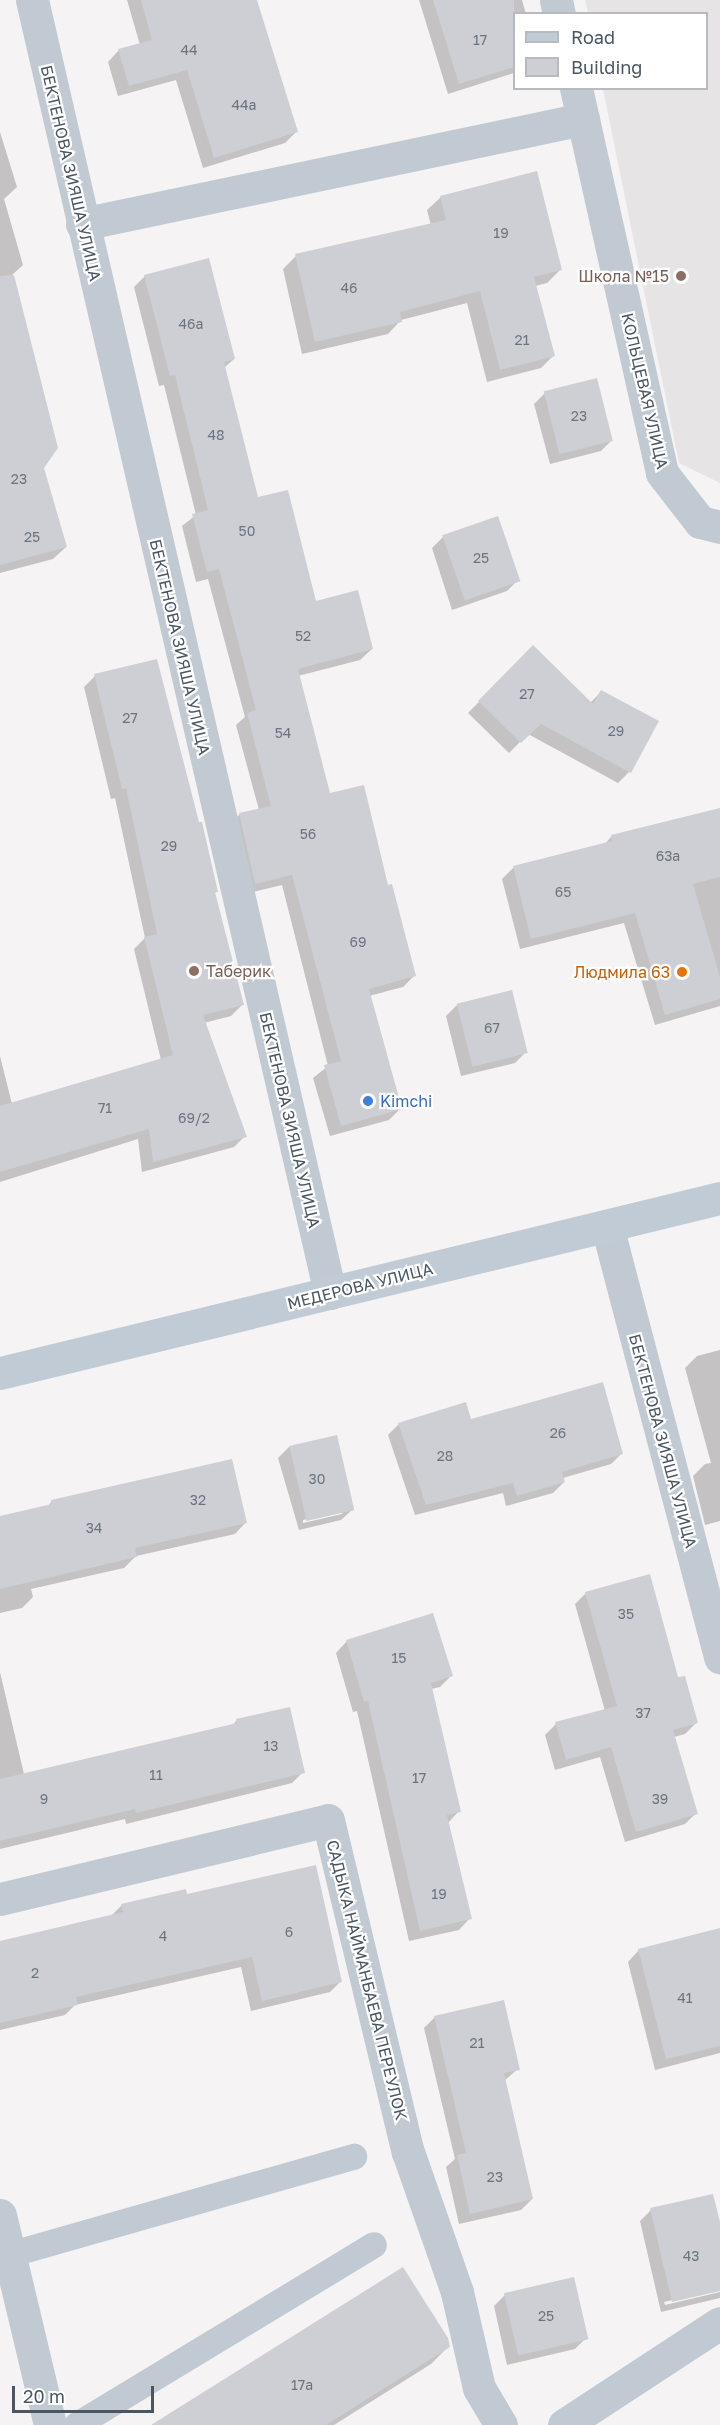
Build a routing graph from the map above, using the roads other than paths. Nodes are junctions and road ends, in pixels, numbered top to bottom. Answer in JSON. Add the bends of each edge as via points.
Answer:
{"nodes":[{"id":1,"x":32,"y":0,"type":"edge"},
{"id":2,"x":579,"y":104,"type":"edge"},
{"id":3,"x":82,"y":224,"type":"junction"},
{"id":4,"x":720,"y":527,"type":"edge"},
{"id":5,"x":720,"y":1198,"type":"edge"},
{"id":6,"x":607,"y":1226,"type":"junction"},
{"id":7,"x":330,"y":1293,"type":"junction"},
{"id":8,"x":0,"y":1373,"type":"edge"},
{"id":9,"x":720,"y":1657,"type":"edge"},
{"id":10,"x":0,"y":1899,"type":"edge"},
{"id":11,"x":354,"y":2157,"type":"dead end"},
{"id":12,"x":0,"y":2215,"type":"edge"},
{"id":13,"x":374,"y":2245,"type":"dead end"},
{"id":14,"x":9,"y":2255,"type":"junction"},
{"id":15,"x":720,"y":2323,"type":"edge"},
{"id":16,"x":50,"y":2425,"type":"edge"},
{"id":17,"x":77,"y":2425,"type":"edge"},
{"id":18,"x":501,"y":2425,"type":"edge"},
{"id":19,"x":564,"y":2425,"type":"edge"}],
"edges":[{"from":1,"to":3,"type":"street","name":"БЕКТЕНОВА ЗИЯША УЛИЦА"},
{"from":2,"to":3,"type":"street"},
{"from":2,"to":4,"type":"street","name":"КОЛЬЦЕВАЯ УЛИЦА","via":[[662,473],[700,522]]},
{"from":3,"to":7,"type":"street","name":"БЕКТЕНОВА ЗИЯША УЛИЦА"},
{"from":5,"to":6,"type":"main road","name":"МЕДЕРОВА УЛИЦА"},
{"from":6,"to":7,"type":"main road","name":"МЕДЕРОВА УЛИЦА"},
{"from":6,"to":9,"type":"street","name":"БЕКТЕНОВА ЗИЯША УЛИЦА"},
{"from":7,"to":8,"type":"main road","name":"МЕДЕРОВА УЛИЦА"},
{"from":10,"to":18,"type":"street","name":"САДЫКА НАЙМАНБАЕВА ПЕРЕУЛОК","via":[[328,1820],[408,2152],[457,2292],[479,2388]]},
{"from":11,"to":14,"type":"lane"},
{"from":12,"to":14,"type":"street"},
{"from":13,"to":17,"type":"lane"},
{"from":14,"to":16,"type":"street"},
{"from":15,"to":19,"type":"street"}]}
